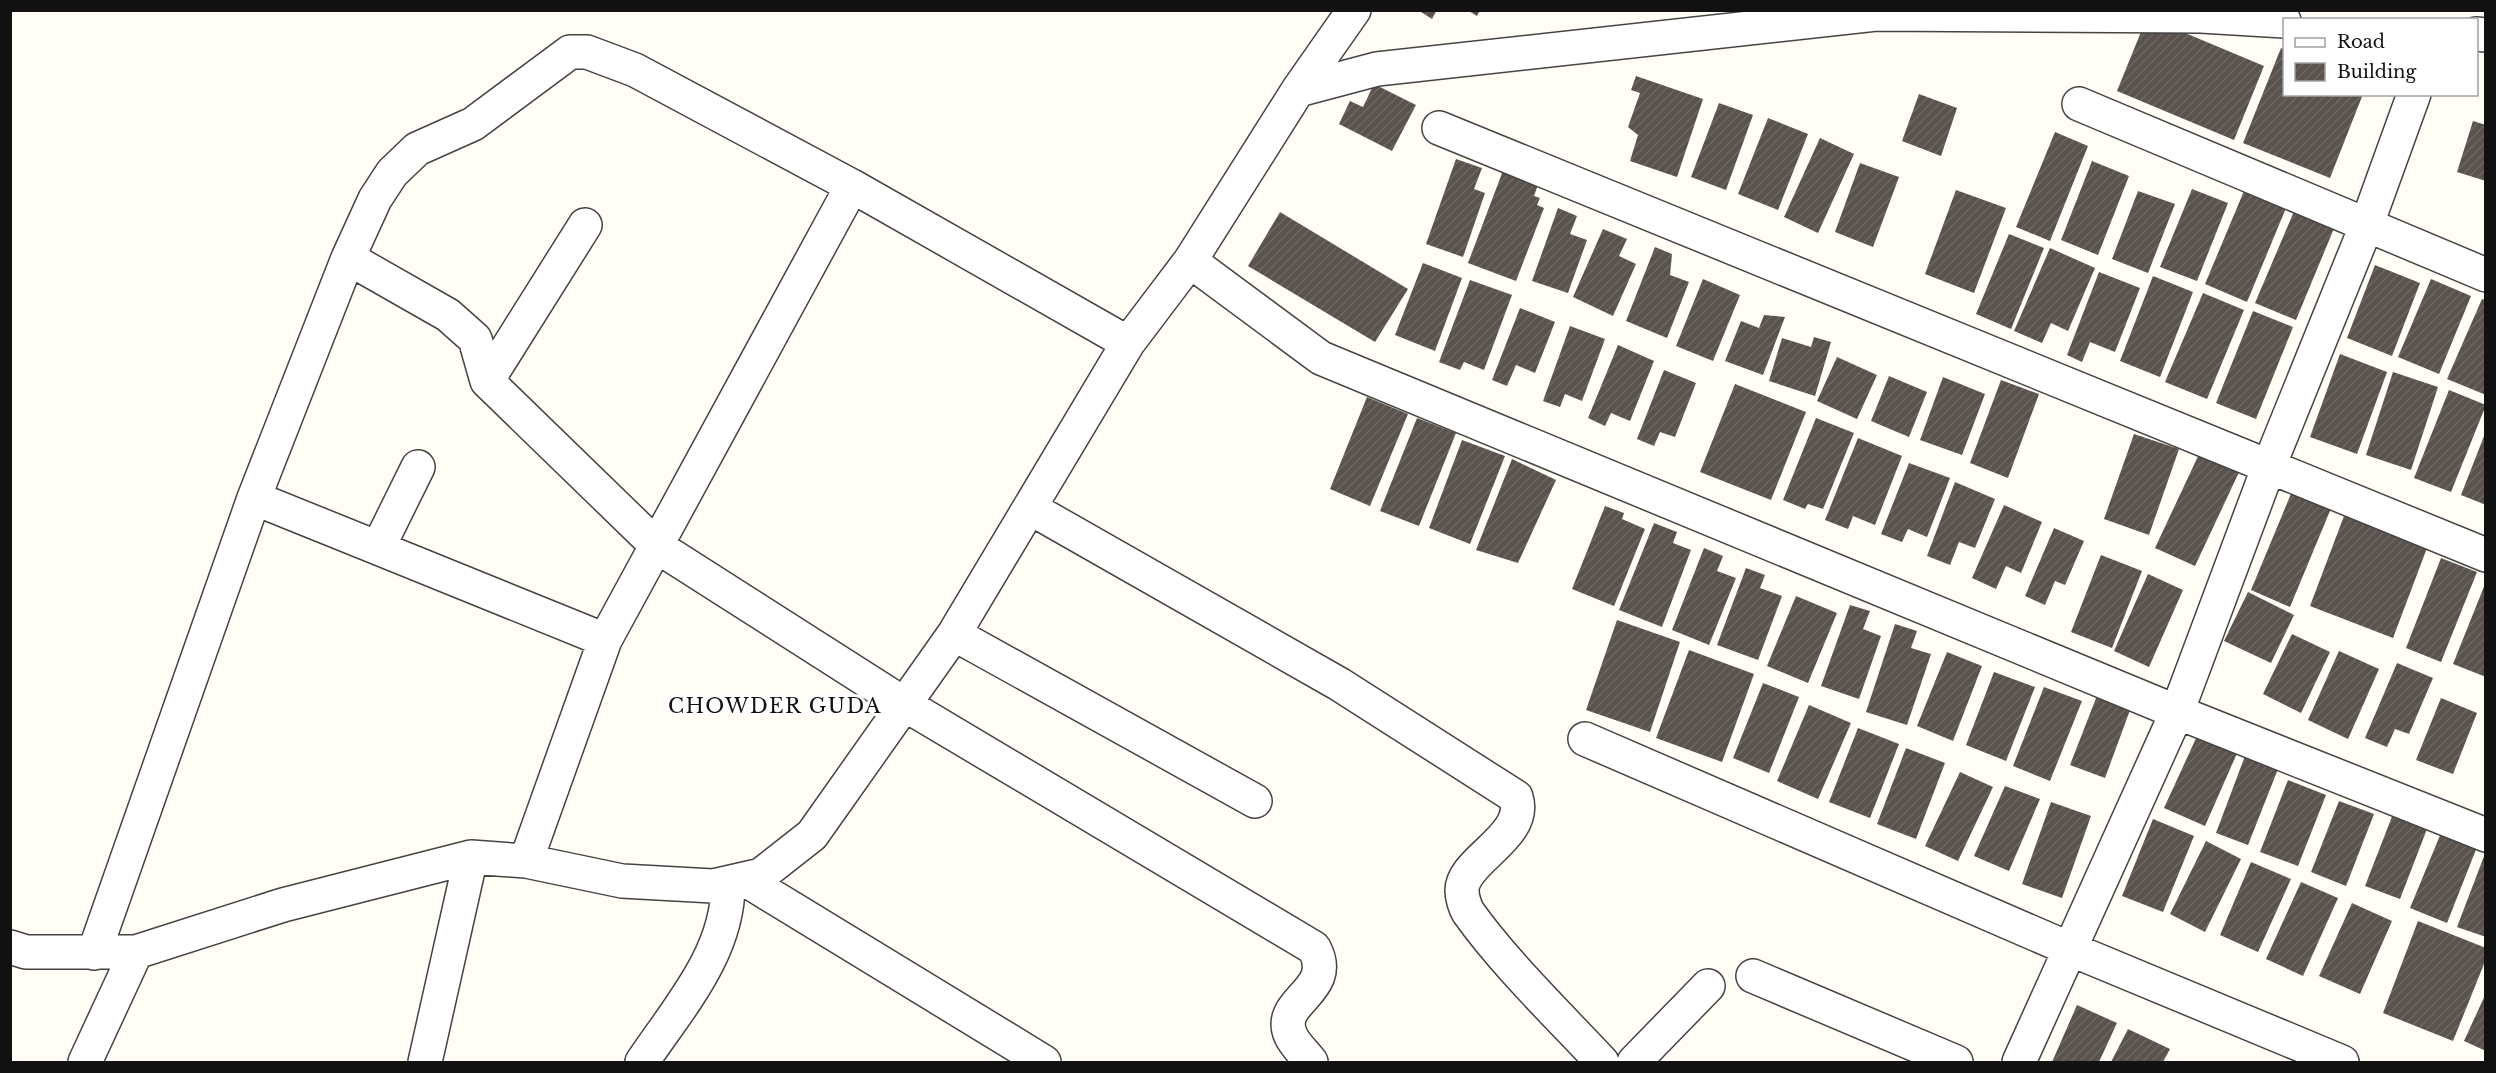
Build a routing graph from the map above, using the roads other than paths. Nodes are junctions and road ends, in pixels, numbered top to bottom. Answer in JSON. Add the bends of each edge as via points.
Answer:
{"nodes":[{"id":1,"x":1354,"y":10,"type":"edge"},
{"id":2,"x":2202,"y":13,"type":"edge"},
{"id":3,"x":2283,"y":21,"type":"edge"},
{"id":4,"x":1298,"y":90,"type":"junction"},
{"id":5,"x":2413,"y":96,"type":"edge"},
{"id":6,"x":2079,"y":104,"type":"dead end"},
{"id":7,"x":1438,"y":128,"type":"dead end"},
{"id":8,"x":852,"y":186,"type":"junction"},
{"id":9,"x":2367,"y":224,"type":"junction"},
{"id":10,"x":585,"y":225,"type":"dead end"},
{"id":11,"x":348,"y":258,"type":"junction"},
{"id":12,"x":1190,"y":261,"type":"junction"},
{"id":13,"x":2486,"y":275,"type":"edge"},
{"id":14,"x":1128,"y":343,"type":"junction"},
{"id":15,"x":487,"y":381,"type":"junction"},
{"id":16,"x":2269,"y":466,"type":"junction"},
{"id":17,"x":418,"y":467,"type":"dead end"},
{"id":18,"x":254,"y":498,"type":"junction"},
{"id":19,"x":1030,"y":508,"type":"junction"},
{"id":20,"x":378,"y":548,"type":"junction"},
{"id":21,"x":658,"y":548,"type":"junction"},
{"id":22,"x":2486,"y":555,"type":"edge"},
{"id":23,"x":954,"y":634,"type":"junction"},
{"id":24,"x":605,"y":640,"type":"junction"},
{"id":25,"x":904,"y":704,"type":"junction"},
{"id":26,"x":2177,"y":712,"type":"junction"},
{"id":27,"x":1585,"y":739,"type":"dead end"},
{"id":28,"x":1255,"y":801,"type":"dead end"},
{"id":29,"x":2486,"y":835,"type":"edge"},
{"id":30,"x":471,"y":857,"type":"junction"},
{"id":31,"x":526,"y":861,"type":"junction"},
{"id":32,"x":736,"y":881,"type":"junction"},
{"id":33,"x":10,"y":947,"type":"edge"},
{"id":34,"x":2070,"y":949,"type":"junction"},
{"id":35,"x":136,"y":952,"type":"junction"},
{"id":36,"x":94,"y":953,"type":"junction"},
{"id":37,"x":1753,"y":976,"type":"dead end"},
{"id":38,"x":1708,"y":986,"type":"dead end"},
{"id":39,"x":85,"y":1062,"type":"edge"},
{"id":40,"x":425,"y":1062,"type":"edge"},
{"id":41,"x":642,"y":1062,"type":"edge"},
{"id":42,"x":1044,"y":1062,"type":"edge"},
{"id":43,"x":1311,"y":1062,"type":"edge"},
{"id":44,"x":1602,"y":1062,"type":"edge"},
{"id":45,"x":1634,"y":1062,"type":"edge"},
{"id":46,"x":1956,"y":1062,"type":"edge"},
{"id":47,"x":2019,"y":1062,"type":"edge"},
{"id":48,"x":2342,"y":1062,"type":"edge"}],
"edges":[{"from":1,"to":4,"type":"street"},
{"from":2,"to":3,"type":"street"},
{"from":2,"to":4,"type":"street","via":[[1876,14],[1377,69]]},
{"from":4,"to":12,"type":"street"},
{"from":5,"to":9,"type":"street"},
{"from":6,"to":9,"type":"street"},
{"from":7,"to":16,"type":"street"},
{"from":8,"to":11,"type":"street","via":[[635,70],[587,52],[570,52],[473,124],[417,148],[392,173],[375,200]]},
{"from":8,"to":14,"type":"street"},
{"from":8,"to":21,"type":"street"},
{"from":9,"to":13,"type":"street"},
{"from":9,"to":16,"type":"street"},
{"from":10,"to":15,"type":"street"},
{"from":11,"to":15,"type":"street","via":[[462,326],[475,339]]},
{"from":11,"to":18,"type":"street"},
{"from":12,"to":14,"type":"street"},
{"from":12,"to":26,"type":"street","via":[[1321,358]]},
{"from":14,"to":19,"type":"street"},
{"from":15,"to":21,"type":"street"},
{"from":16,"to":22,"type":"street"},
{"from":16,"to":26,"type":"street"},
{"from":17,"to":20,"type":"street"},
{"from":18,"to":20,"type":"street"},
{"from":18,"to":36,"type":"street"},
{"from":19,"to":23,"type":"street"},
{"from":19,"to":44,"type":"street","via":[[1339,684],[1515,797],[1517,817],[1463,881],[1467,910]]},
{"from":20,"to":24,"type":"street"},
{"from":21,"to":24,"type":"street"},
{"from":21,"to":25,"type":"street"},
{"from":23,"to":25,"type":"street"},
{"from":23,"to":28,"type":"street"},
{"from":24,"to":31,"type":"street"},
{"from":25,"to":32,"type":"street","via":[[812,835],[761,875]]},
{"from":25,"to":43,"type":"street","via":[[1314,948],[1321,972],[1292,1010],[1288,1027]]},
{"from":26,"to":29,"type":"street"},
{"from":26,"to":34,"type":"street"},
{"from":27,"to":34,"type":"street"},
{"from":30,"to":31,"type":"street"},
{"from":30,"to":35,"type":"street","via":[[283,905]]},
{"from":30,"to":40,"type":"street"},
{"from":31,"to":32,"type":"street","via":[[622,881],[714,886]]},
{"from":32,"to":41,"type":"street","via":[[714,954]]},
{"from":32,"to":42,"type":"street"},
{"from":33,"to":36,"type":"street","via":[[26,952]]},
{"from":34,"to":47,"type":"street"},
{"from":34,"to":48,"type":"street"},
{"from":35,"to":36,"type":"street"},
{"from":35,"to":39,"type":"street"},
{"from":37,"to":46,"type":"street"},
{"from":38,"to":45,"type":"street"}]}
